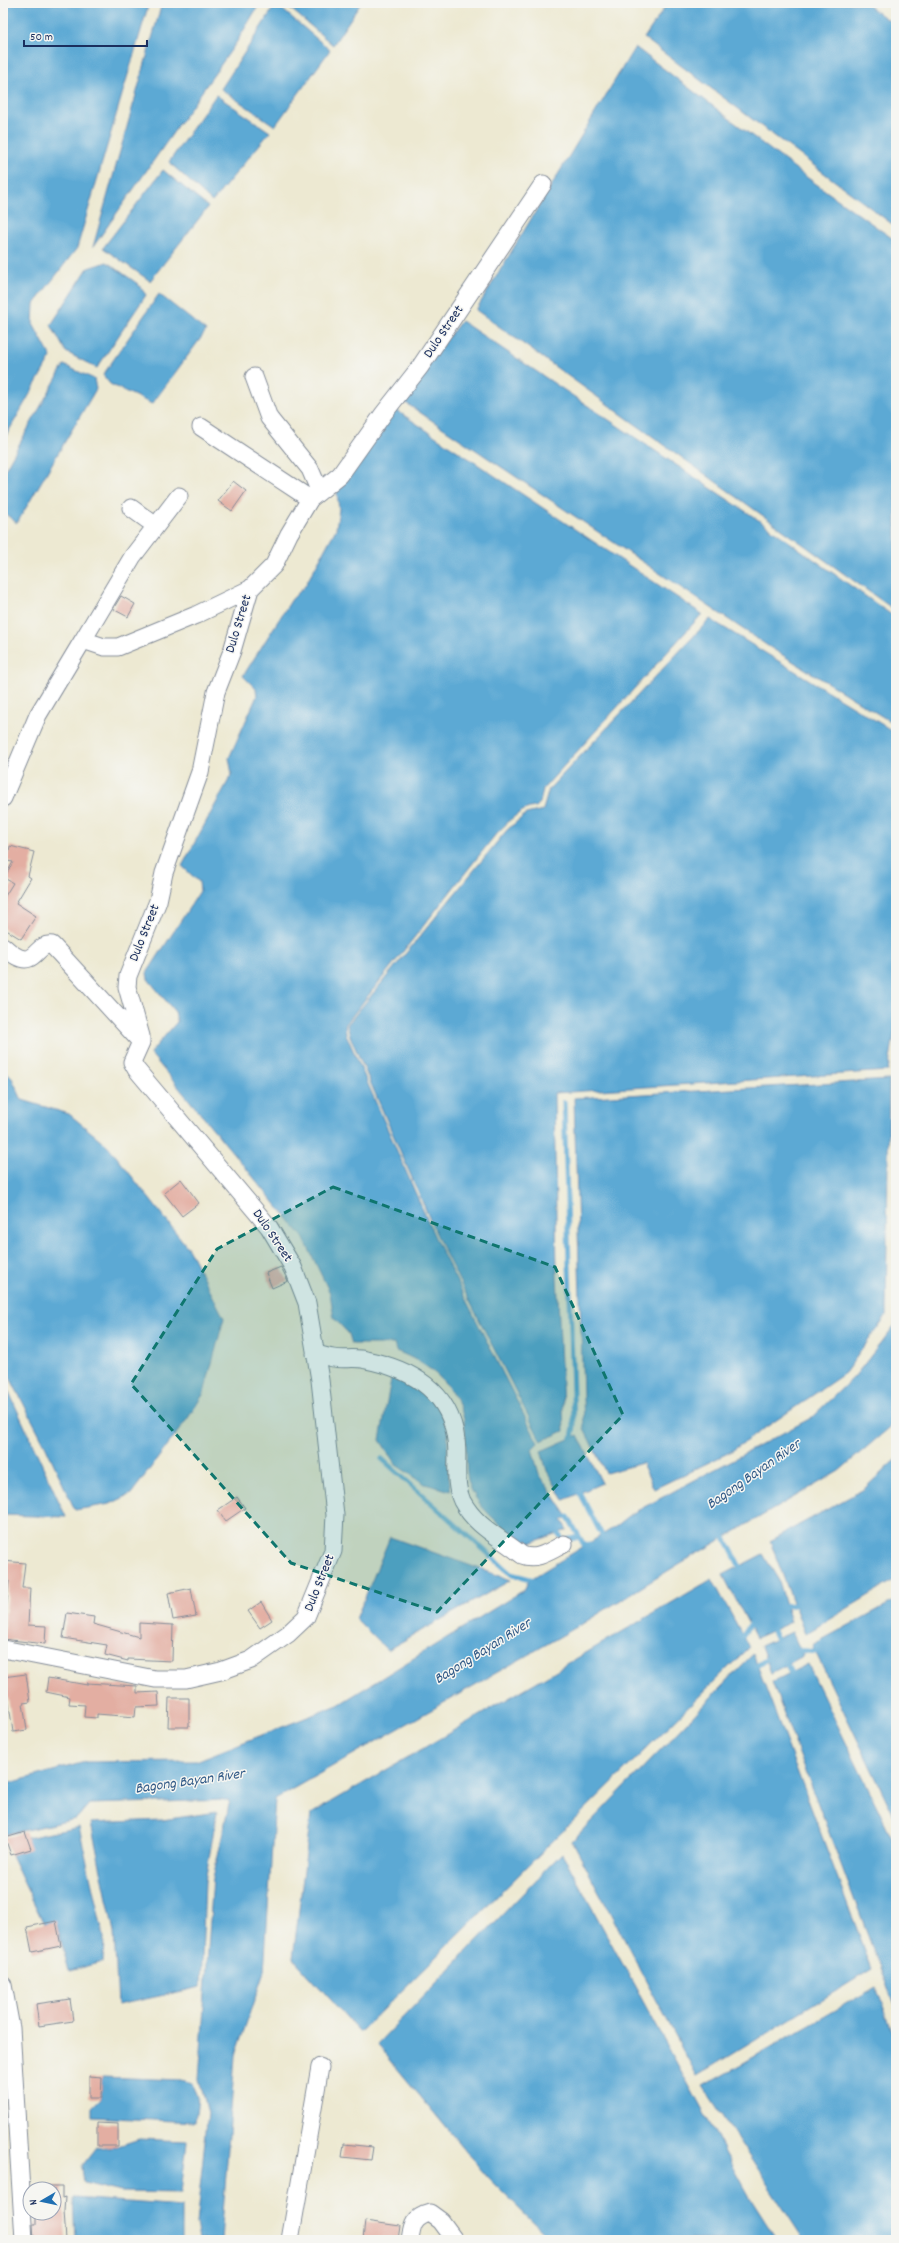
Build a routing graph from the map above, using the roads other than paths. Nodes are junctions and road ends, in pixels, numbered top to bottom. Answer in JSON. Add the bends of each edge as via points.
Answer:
{"nodes":[{"id":1,"x":543,"y":184,"type":"dead end"},
{"id":2,"x":254,"y":377,"type":"dead end"},
{"id":3,"x":201,"y":427,"type":"dead end"},
{"id":4,"x":314,"y":495,"type":"junction"},
{"id":5,"x":179,"y":496,"type":"dead end"},
{"id":6,"x":131,"y":508,"type":"dead end"},
{"id":7,"x":156,"y":526,"type":"junction"},
{"id":8,"x":250,"y":589,"type":"junction"},
{"id":9,"x":83,"y":640,"type":"junction"},
{"id":10,"x":3,"y":798,"type":"edge"},
{"id":11,"x":3,"y":946,"type":"edge"},
{"id":12,"x":141,"y":1042,"type":"junction"},
{"id":13,"x":315,"y":1354,"type":"junction"},
{"id":14,"x":564,"y":1544,"type":"dead end"},
{"id":15,"x":3,"y":1649,"type":"edge"},
{"id":16,"x":3,"y":1985,"type":"edge"},
{"id":17,"x":320,"y":2067,"type":"dead end"},
{"id":18,"x":24,"y":2240,"type":"edge"},
{"id":19,"x":290,"y":2240,"type":"edge"},
{"id":20,"x":410,"y":2240,"type":"edge"},
{"id":21,"x":454,"y":2240,"type":"edge"}],
"edges":[{"from":1,"to":4,"type":"street","name":"Dulo Street","via":[[420,367],[340,475]]},
{"from":2,"to":4,"type":"street","via":[[269,418],[310,469]]},
{"from":3,"to":4,"type":"street"},
{"from":4,"to":8,"type":"street","via":[[289,534],[274,565]]},
{"from":5,"to":7,"type":"street"},
{"from":6,"to":7,"type":"street"},
{"from":7,"to":9,"type":"street","via":[[133,556]]},
{"from":8,"to":9,"type":"street","via":[[196,615],[118,647],[104,647]]},
{"from":8,"to":12,"type":"street","name":"Dulo Street","via":[[232,651],[216,692],[200,772],[164,873],[158,902],[128,976],[127,987]]},
{"from":9,"to":10,"type":"street","via":[[38,715]]},
{"from":11,"to":12,"type":"street","via":[[15,956],[24,959],[34,957],[44,947],[52,945]]},
{"from":12,"to":13,"type":"street","name":"Dulo Street","via":[[132,1062],[136,1069],[269,1227],[292,1267],[307,1303]]},
{"from":13,"to":14,"type":"street","via":[[333,1358],[365,1359],[412,1374],[440,1398],[450,1416],[457,1442],[457,1478],[460,1493],[479,1525],[530,1558],[536,1558]]},
{"from":13,"to":15,"type":"street","name":"Dulo Street","via":[[335,1515],[333,1551],[306,1618],[251,1660],[221,1671],[186,1679],[155,1679]]},
{"from":16,"to":18,"type":"street","via":[[11,2028]]},
{"from":17,"to":19,"type":"street"},
{"from":20,"to":21,"type":"street","via":[[416,2220],[420,2215],[430,2213],[441,2221]]}]}
